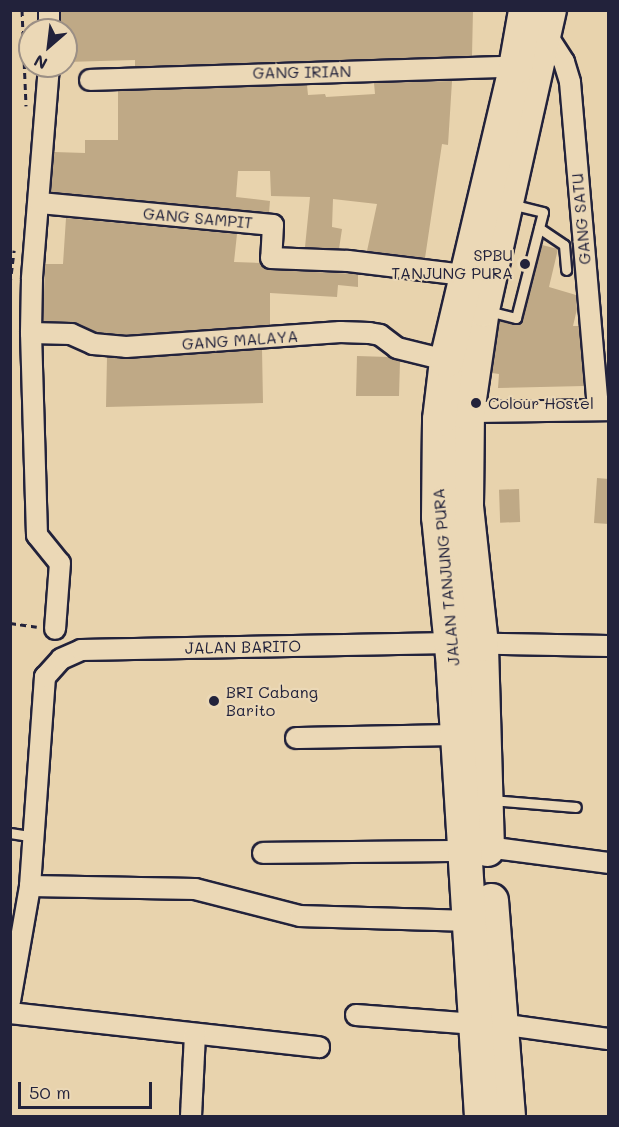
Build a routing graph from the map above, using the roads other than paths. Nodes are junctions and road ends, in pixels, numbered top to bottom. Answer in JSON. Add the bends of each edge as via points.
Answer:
{"nodes":[{"id":1,"x":540,"y":18,"type":"edge"},
{"id":2,"x":515,"y":67,"type":"junction"},
{"id":3,"x":48,"y":78,"type":"edge"},
{"id":4,"x":90,"y":80,"type":"dead end"},
{"id":5,"x":505,"y":202,"type":"junction"},
{"id":6,"x":40,"y":203,"type":"junction"},
{"id":7,"x":539,"y":228,"type":"junction"},
{"id":8,"x":566,"y":270,"type":"dead end"},
{"id":9,"x":464,"y":275,"type":"junction"},
{"id":10,"x":482,"y":309,"type":"junction"},
{"id":11,"x":31,"y":333,"type":"junction"},
{"id":12,"x":446,"y":360,"type":"junction"},
{"id":13,"x":603,"y":410,"type":"edge"},
{"id":14,"x":467,"y":412,"type":"junction"},
{"id":15,"x":55,"y":629,"type":"dead end"},
{"id":16,"x":466,"y":643,"type":"junction"},
{"id":17,"x":609,"y":646,"type":"edge"},
{"id":18,"x":458,"y":735,"type":"junction"},
{"id":19,"x":296,"y":738,"type":"dead end"},
{"id":20,"x":486,"y":800,"type":"junction"},
{"id":21,"x":576,"y":807,"type":"dead end"},
{"id":22,"x":10,"y":833,"type":"edge"},
{"id":23,"x":34,"y":837,"type":"junction"},
{"id":24,"x":476,"y":849,"type":"junction"},
{"id":25,"x":263,"y":853,"type":"dead end"},
{"id":26,"x":609,"y":863,"type":"edge"},
{"id":27,"x":30,"y":886,"type":"junction"},
{"id":28,"x":476,"y":906,"type":"junction"},
{"id":29,"x":10,"y":1001,"type":"edge"},
{"id":30,"x":10,"y":1013,"type":"edge"},
{"id":31,"x":356,"y":1015,"type":"dead end"},
{"id":32,"x":488,"y":1024,"type":"junction"},
{"id":33,"x":195,"y":1034,"type":"junction"},
{"id":34,"x":609,"y":1039,"type":"edge"},
{"id":35,"x":318,"y":1047,"type":"dead end"},
{"id":36,"x":191,"y":1116,"type":"edge"},
{"id":37,"x":481,"y":1116,"type":"edge"},
{"id":38,"x":508,"y":1116,"type":"edge"}],
"edges":[{"from":1,"to":2,"type":"highway","name":"JALAN TANJUNG PURA"},
{"from":1,"to":5,"type":"highway","name":"JALAN TANJUNG PURA"},
{"from":1,"to":13,"type":"street","name":"GANG SATU","via":[[564,62],[570,82]]},
{"from":2,"to":4,"type":"street","name":"GANG IRIAN"},
{"from":2,"to":9,"type":"highway","name":"JALAN TANJUNG PURA"},
{"from":3,"to":6,"type":"street"},
{"from":5,"to":7,"type":"lane","via":[[543,212]]},
{"from":5,"to":10,"type":"highway","name":"JALAN TANJUNG PURA"},
{"from":6,"to":9,"type":"street","name":"GANG SAMPIT","via":[[273,225],[271,258],[348,261]]},
{"from":6,"to":11,"type":"street"},
{"from":7,"to":8,"type":"lane","via":[[564,245]]},
{"from":7,"to":10,"type":"lane","via":[[516,318]]},
{"from":9,"to":12,"type":"highway","name":"JALAN TANJUNG PURA"},
{"from":10,"to":14,"type":"highway","name":"JALAN TANJUNG PURA"},
{"from":11,"to":12,"type":"street","name":"GANG MALAYA","via":[[70,334],[93,344],[126,347],[369,333],[380,335],[398,348]]},
{"from":11,"to":15,"type":"street","via":[[36,535],[60,563]]},
{"from":12,"to":16,"type":"highway","name":"JALAN TANJUNG PURA","via":[[439,419],[438,505]]},
{"from":13,"to":14,"type":"street"},
{"from":14,"to":16,"type":"highway","name":"JALAN TANJUNG PURA"},
{"from":16,"to":17,"type":"street","name":"JALAN BARITO"},
{"from":16,"to":18,"type":"highway","name":"JALAN TANJUNG PURA"},
{"from":16,"to":20,"type":"highway","name":"JALAN TANJUNG PURA"},
{"from":16,"to":23,"type":"street","name":"JALAN BARITO","via":[[81,650],[61,659],[45,677]]},
{"from":18,"to":19,"type":"street"},
{"from":18,"to":24,"type":"highway","name":"JALAN TANJUNG PURA"},
{"from":20,"to":21,"type":"lane"},
{"from":20,"to":24,"type":"highway","name":"JALAN TANJUNG PURA"},
{"from":22,"to":23,"type":"lane"},
{"from":23,"to":27,"type":"street"},
{"from":24,"to":25,"type":"street"},
{"from":24,"to":26,"type":"street"},
{"from":24,"to":28,"type":"highway","name":"JALAN TANJUNG PURA"},
{"from":27,"to":28,"type":"street","via":[[195,889],[300,916]]},
{"from":27,"to":29,"type":"street"},
{"from":28,"to":32,"type":"highway","name":"JALAN TANJUNG PURA"},
{"from":30,"to":33,"type":"street"},
{"from":31,"to":32,"type":"street"},
{"from":32,"to":34,"type":"street"},
{"from":32,"to":37,"type":"highway","name":"JALAN TANJUNG PURA"},
{"from":32,"to":38,"type":"highway","name":"JALAN TANJUNG PURA"},
{"from":33,"to":35,"type":"street"},
{"from":33,"to":36,"type":"street"}]}
